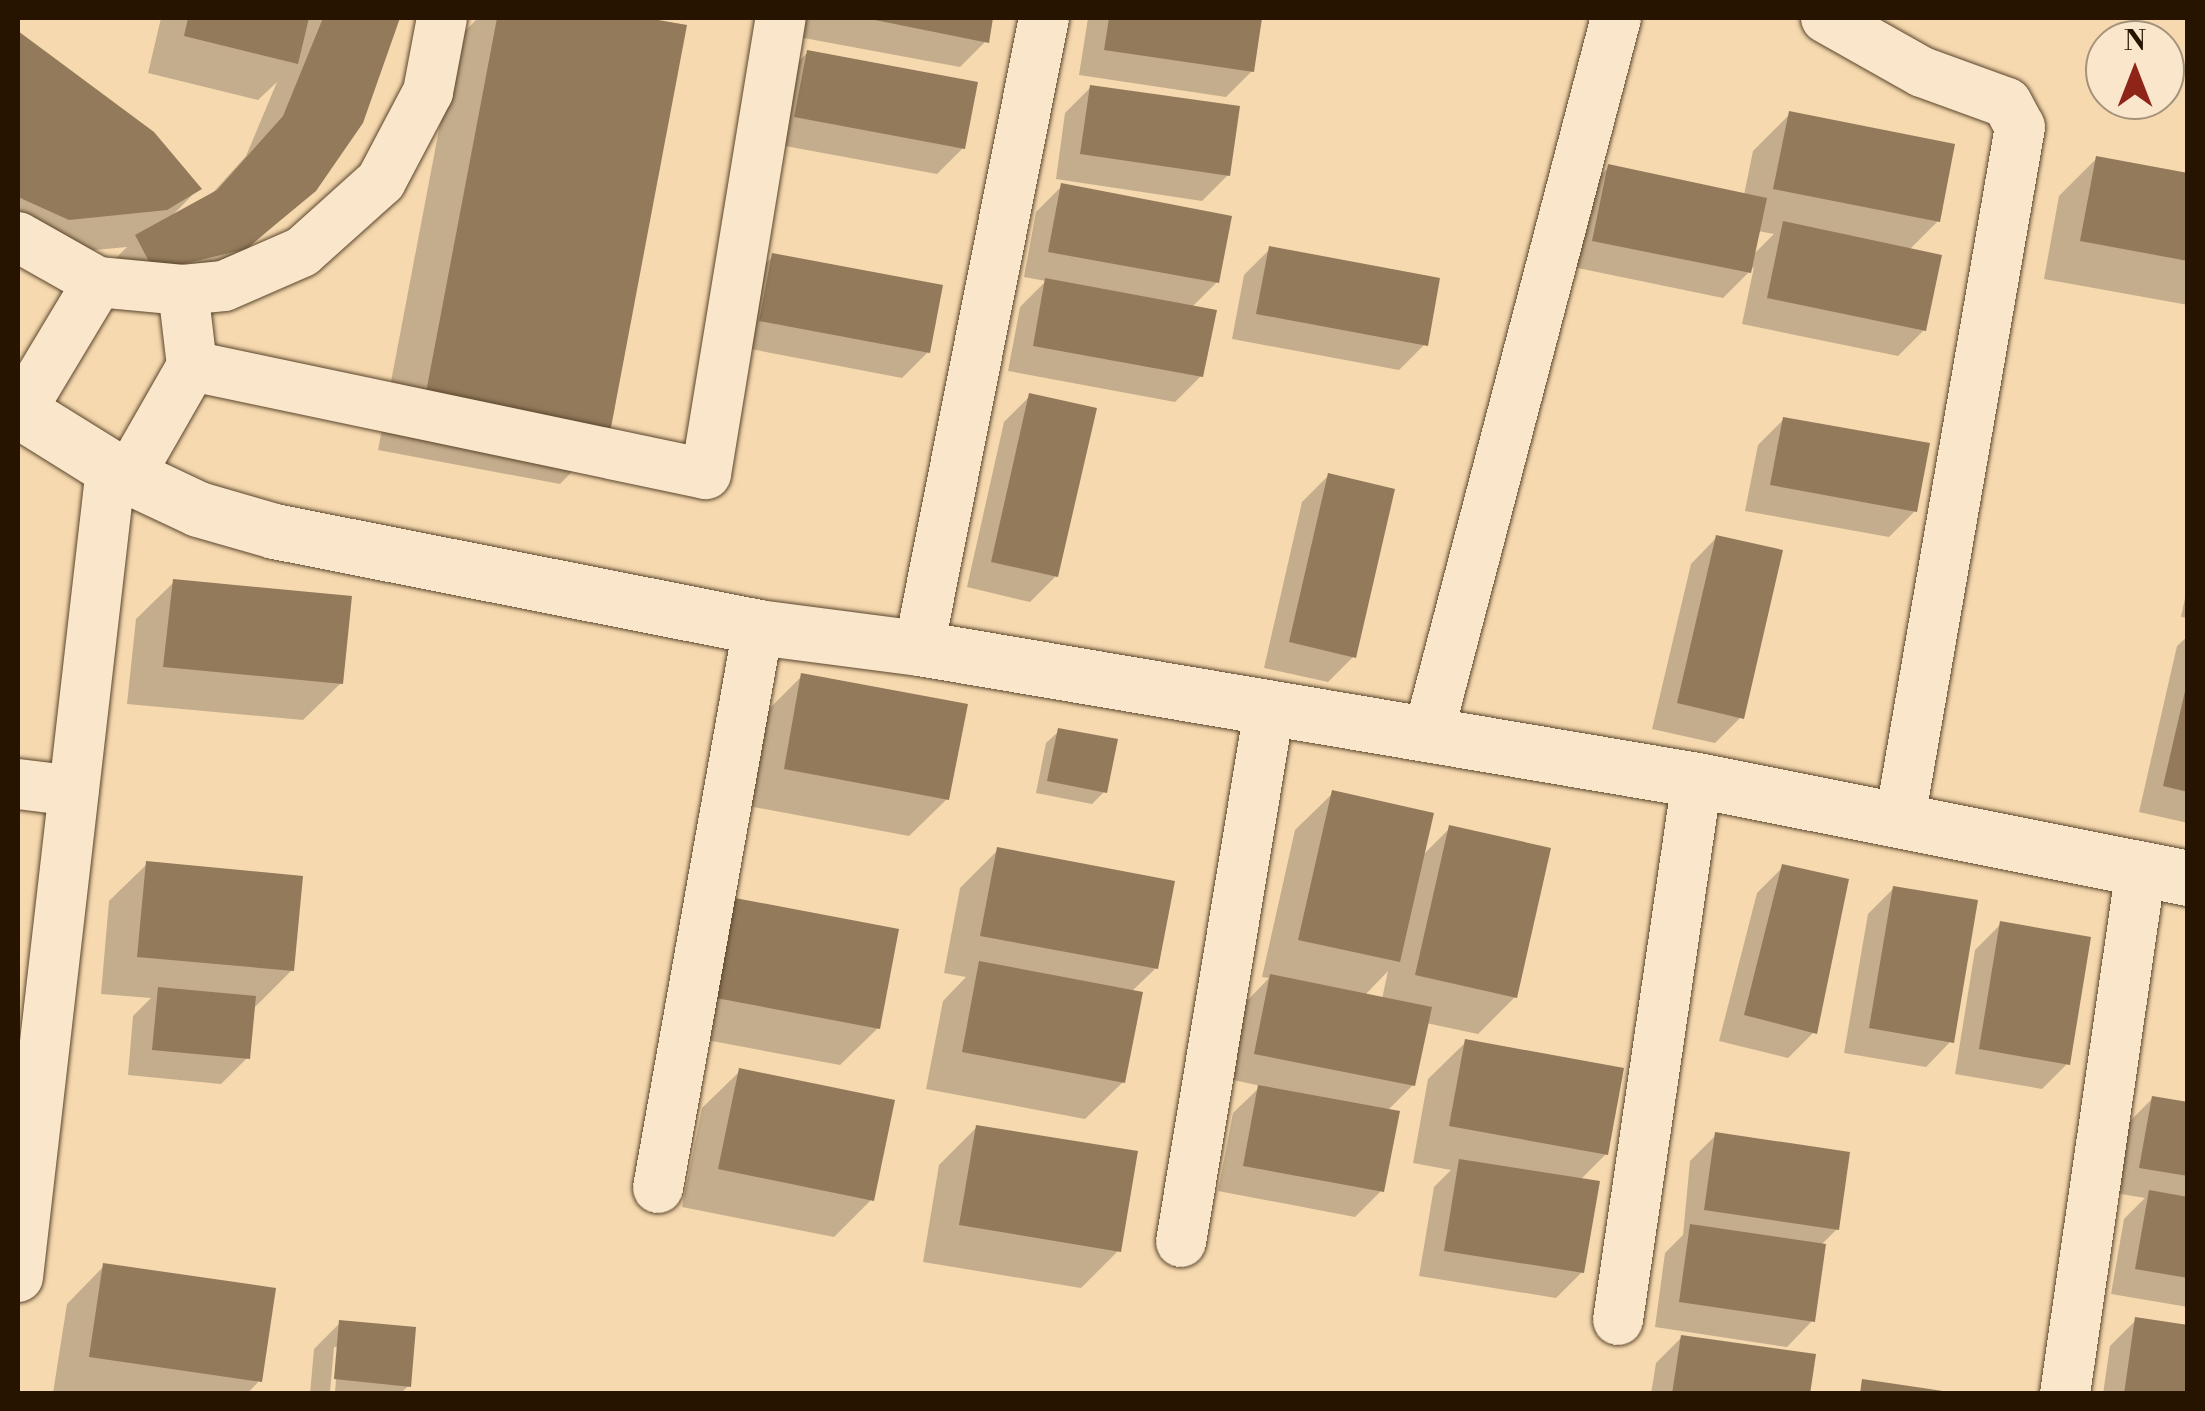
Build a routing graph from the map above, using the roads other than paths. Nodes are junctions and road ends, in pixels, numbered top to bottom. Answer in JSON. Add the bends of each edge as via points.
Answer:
{"nodes":[{"id":1,"x":442,"y":18,"type":"edge"},
{"id":2,"x":781,"y":18,"type":"edge"},
{"id":3,"x":1044,"y":18,"type":"edge"},
{"id":4,"x":1616,"y":18,"type":"edge"},
{"id":5,"x":1826,"y":18,"type":"edge"},
{"id":6,"x":18,"y":237,"type":"edge"},
{"id":7,"x":98,"y":282,"type":"junction"},
{"id":8,"x":183,"y":290,"type":"junction"},
{"id":9,"x":192,"y":366,"type":"junction"},
{"id":10,"x":19,"y":411,"type":"edge"},
{"id":11,"x":120,"y":472,"type":"junction"},
{"id":12,"x":758,"y":628,"type":"junction"},
{"id":13,"x":919,"y":648,"type":"junction"},
{"id":14,"x":1269,"y":710,"type":"junction"},
{"id":15,"x":1428,"y":735,"type":"junction"},
{"id":16,"x":1697,"y":780,"type":"junction"},
{"id":17,"x":18,"y":784,"type":"edge"},
{"id":18,"x":74,"y":791,"type":"junction"},
{"id":19,"x":1900,"y":819,"type":"junction"},
{"id":20,"x":2164,"y":873,"type":"edge"},
{"id":21,"x":658,"y":1188,"type":"dead end"},
{"id":22,"x":1181,"y":1242,"type":"dead end"},
{"id":23,"x":18,"y":1277,"type":"edge"},
{"id":24,"x":1618,"y":1320,"type":"dead end"},
{"id":25,"x":2065,"y":1394,"type":"edge"}],
"edges":[{"from":1,"to":8,"type":"street","via":[[428,92],[381,181],[302,252],[224,286]]},
{"from":2,"to":9,"type":"street","via":[[706,474]]},
{"from":3,"to":13,"type":"street"},
{"from":4,"to":15,"type":"street"},
{"from":5,"to":19,"type":"street","via":[[1922,72],[2007,103],[2020,128]]},
{"from":6,"to":7,"type":"street"},
{"from":7,"to":8,"type":"street"},
{"from":7,"to":10,"type":"street"},
{"from":8,"to":9,"type":"street"},
{"from":9,"to":11,"type":"street"},
{"from":10,"to":11,"type":"street"},
{"from":11,"to":12,"type":"street","via":[[198,509],[274,531]]},
{"from":11,"to":18,"type":"street"},
{"from":12,"to":13,"type":"street"},
{"from":12,"to":21,"type":"street"},
{"from":13,"to":14,"type":"street"},
{"from":14,"to":15,"type":"street"},
{"from":14,"to":22,"type":"street"},
{"from":15,"to":16,"type":"street"},
{"from":16,"to":19,"type":"street"},
{"from":16,"to":24,"type":"street"},
{"from":17,"to":18,"type":"street"},
{"from":18,"to":23,"type":"street"},
{"from":19,"to":20,"type":"street"},
{"from":20,"to":25,"type":"street"}]}
